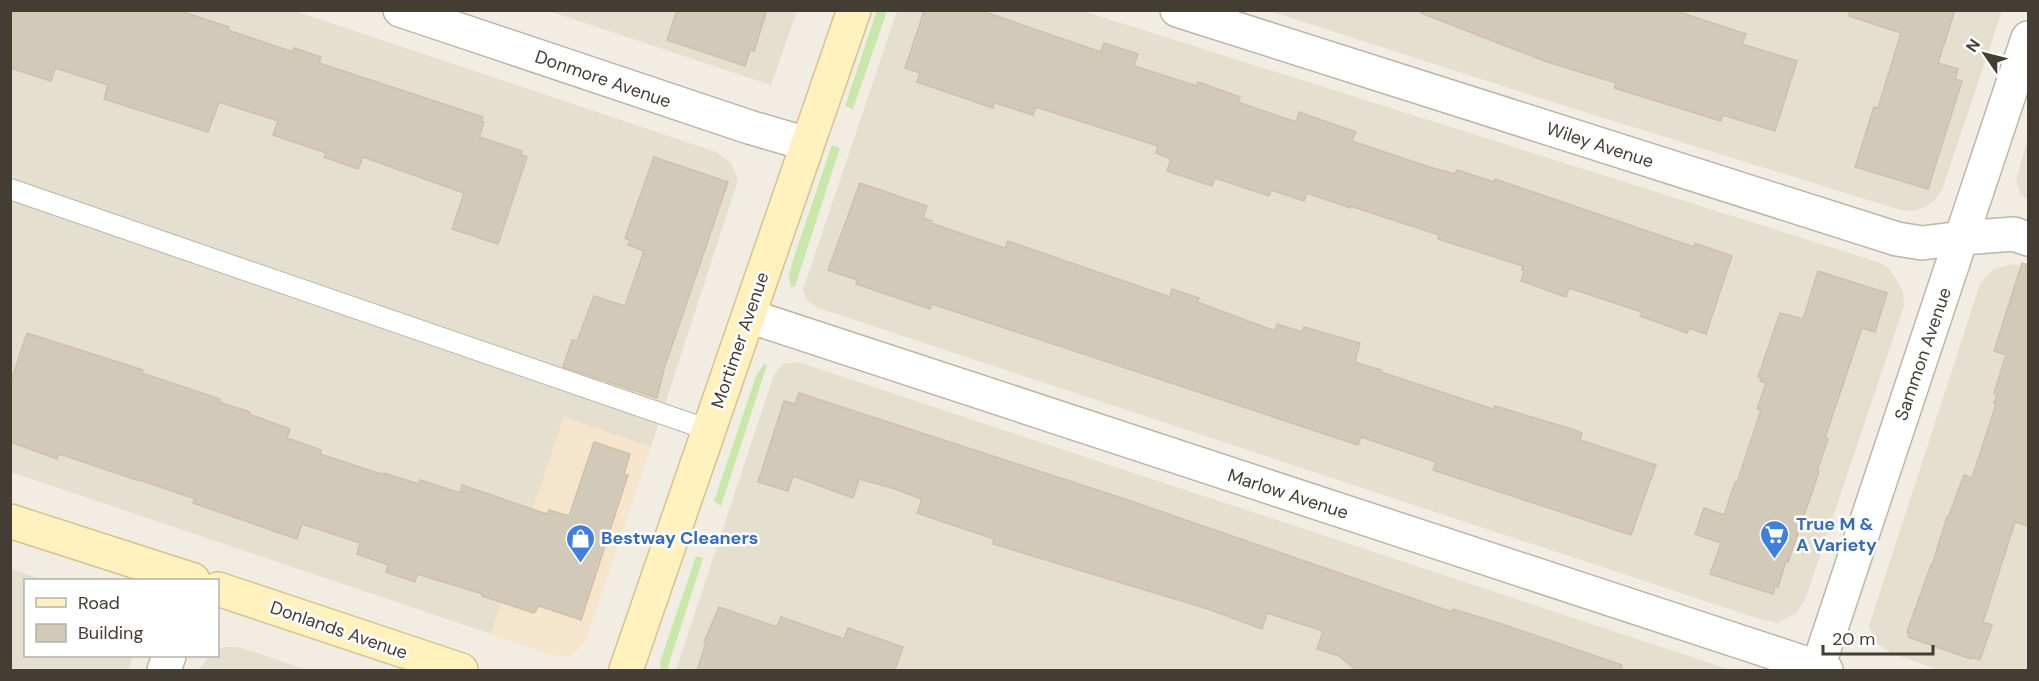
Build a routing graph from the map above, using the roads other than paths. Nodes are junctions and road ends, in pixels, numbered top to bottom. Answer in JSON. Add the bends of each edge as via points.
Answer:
{"nodes":[{"id":1,"x":400,"y":10,"type":"edge"},
{"id":2,"x":854,"y":10,"type":"edge"},
{"id":3,"x":1177,"y":10,"type":"edge"},
{"id":4,"x":2028,"y":38,"type":"edge"},
{"id":5,"x":807,"y":144,"type":"junction"},
{"id":6,"x":10,"y":189,"type":"edge"},
{"id":7,"x":1962,"y":238,"type":"junction"},
{"id":8,"x":2028,"y":239,"type":"edge"},
{"id":9,"x":749,"y":316,"type":"junction"},
{"id":10,"x":709,"y":430,"type":"junction"},
{"id":11,"x":10,"y":521,"type":"edge"},
{"id":12,"x":190,"y":579,"type":"edge"},
{"id":13,"x":219,"y":589,"type":"edge"},
{"id":14,"x":461,"y":670,"type":"edge"},
{"id":15,"x":626,"y":670,"type":"edge"},
{"id":16,"x":1820,"y":670,"type":"edge"}],
"edges":[{"from":1,"to":5,"type":"street","name":"Donmore Avenue"},
{"from":2,"to":5,"type":"street","name":"Mortimer Avenue"},
{"from":3,"to":7,"type":"street","name":"Wiley Avenue","via":[[1897,239],[1922,243]]},
{"from":4,"to":7,"type":"street","name":"Sammon Avenue"},
{"from":5,"to":9,"type":"street","name":"Mortimer Avenue"},
{"from":6,"to":10,"type":"lane"},
{"from":7,"to":8,"type":"street","name":"Wiley Avenue","via":[[2014,234]]},
{"from":7,"to":16,"type":"street","name":"Sammon Avenue"},
{"from":9,"to":10,"type":"street","name":"Mortimer Avenue"},
{"from":9,"to":16,"type":"street","name":"Marlow Avenue"},
{"from":10,"to":15,"type":"street","name":"Mortimer Avenue"},
{"from":11,"to":12,"type":"street"},
{"from":13,"to":14,"type":"street","name":"Donlands Avenue"}]}
